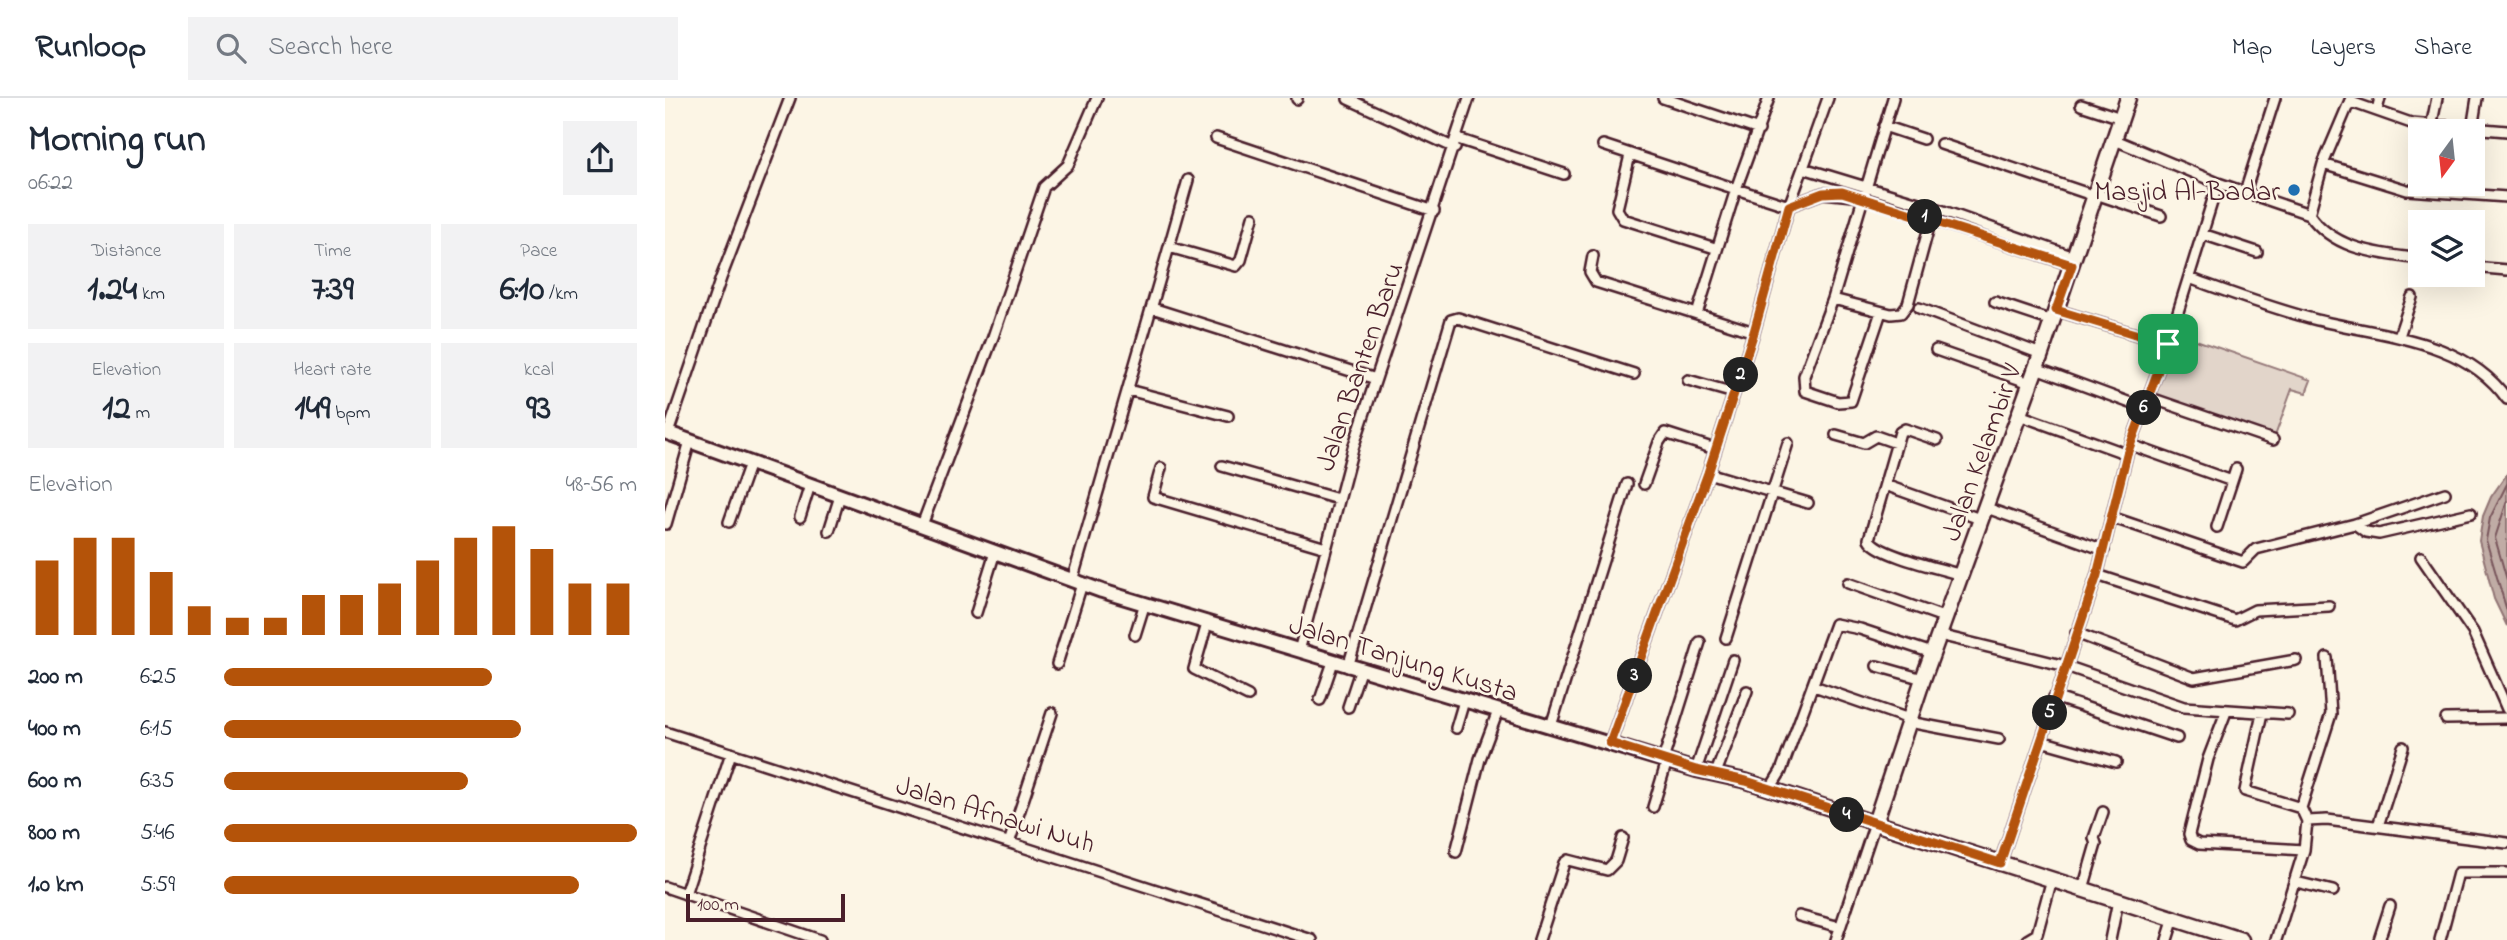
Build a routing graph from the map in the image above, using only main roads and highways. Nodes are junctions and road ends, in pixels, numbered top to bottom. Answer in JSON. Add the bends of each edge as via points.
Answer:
{"nodes":[{"id":1,"x":2129,"y":98,"type":"edge"},
{"id":2,"x":2211,"y":935,"type":"edge"},
{"id":3,"x":2241,"y":940,"type":"edge"}],
"edges":[{"from":1,"to":2,"type":"main road","name":"Jalan Kelambir V","via":[[1875,823],[2174,918]]},
{"from":2,"to":3,"type":"main road"}]}
